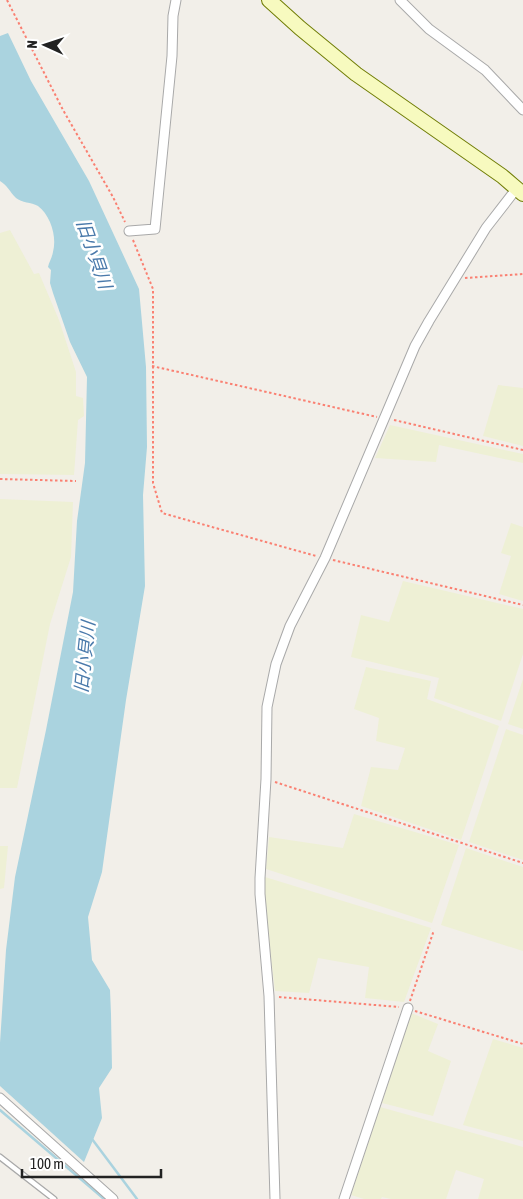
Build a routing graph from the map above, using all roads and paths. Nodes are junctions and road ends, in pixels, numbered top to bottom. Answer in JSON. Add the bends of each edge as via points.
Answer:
{"nodes":[{"id":1,"x":7,"y":0,"type":"edge"},
{"id":2,"x":176,"y":0,"type":"edge"},
{"id":3,"x":269,"y":0,"type":"edge"},
{"id":4,"x":400,"y":0,"type":"edge"},
{"id":5,"x":523,"y":110,"type":"edge"},
{"id":6,"x":520,"y":191,"type":"edge"},
{"id":7,"x":129,"y":231,"type":"junction"},
{"id":8,"x":523,"y":274,"type":"edge"},
{"id":9,"x":455,"y":279,"type":"junction"},
{"id":10,"x":152,"y":366,"type":"junction"},
{"id":11,"x":385,"y":418,"type":"junction"},
{"id":12,"x":523,"y":450,"type":"edge"},
{"id":13,"x":0,"y":479,"type":"edge"},
{"id":14,"x":76,"y":481,"type":"dead end"},
{"id":15,"x":325,"y":558,"type":"junction"},
{"id":16,"x":523,"y":605,"type":"edge"},
{"id":17,"x":266,"y":779,"type":"junction"},
{"id":18,"x":523,"y":863,"type":"edge"},
{"id":19,"x":434,"y":930,"type":"dead end"},
{"id":20,"x":408,"y":1008,"type":"joint"},
{"id":21,"x":0,"y":1098,"type":"edge"},
{"id":22,"x":0,"y":1157,"type":"edge"},
{"id":23,"x":54,"y":1199,"type":"edge"},
{"id":24,"x":112,"y":1199,"type":"edge"},
{"id":25,"x":274,"y":1199,"type":"edge"},
{"id":26,"x":344,"y":1199,"type":"edge"}],
"edges":[{"from":1,"to":7,"type":"path"},
{"from":2,"to":7,"type":"street","via":[[155,229]]},
{"from":3,"to":6,"type":"street","via":[[356,74]]},
{"from":4,"to":5,"type":"street","via":[[429,29],[485,70]]},
{"from":6,"to":9,"type":"street","via":[[486,228]]},
{"from":7,"to":10,"type":"path","via":[[153,289]]},
{"from":8,"to":9,"type":"path"},
{"from":9,"to":11,"type":"street","via":[[415,346]]},
{"from":10,"to":11,"type":"path"},
{"from":10,"to":15,"type":"path","via":[[153,483],[162,513]]},
{"from":11,"to":12,"type":"path"},
{"from":11,"to":15,"type":"street"},
{"from":13,"to":14,"type":"path"},
{"from":15,"to":16,"type":"path"},
{"from":15,"to":17,"type":"street","via":[[290,626],[276,664],[267,707]]},
{"from":17,"to":18,"type":"path"},
{"from":17,"to":25,"type":"street","via":[[260,894],[269,996]]},
{"from":19,"to":20,"type":"path"},
{"from":20,"to":26,"type":"street"},
{"from":21,"to":24,"type":"street"},
{"from":22,"to":23,"type":"lane"}]}
